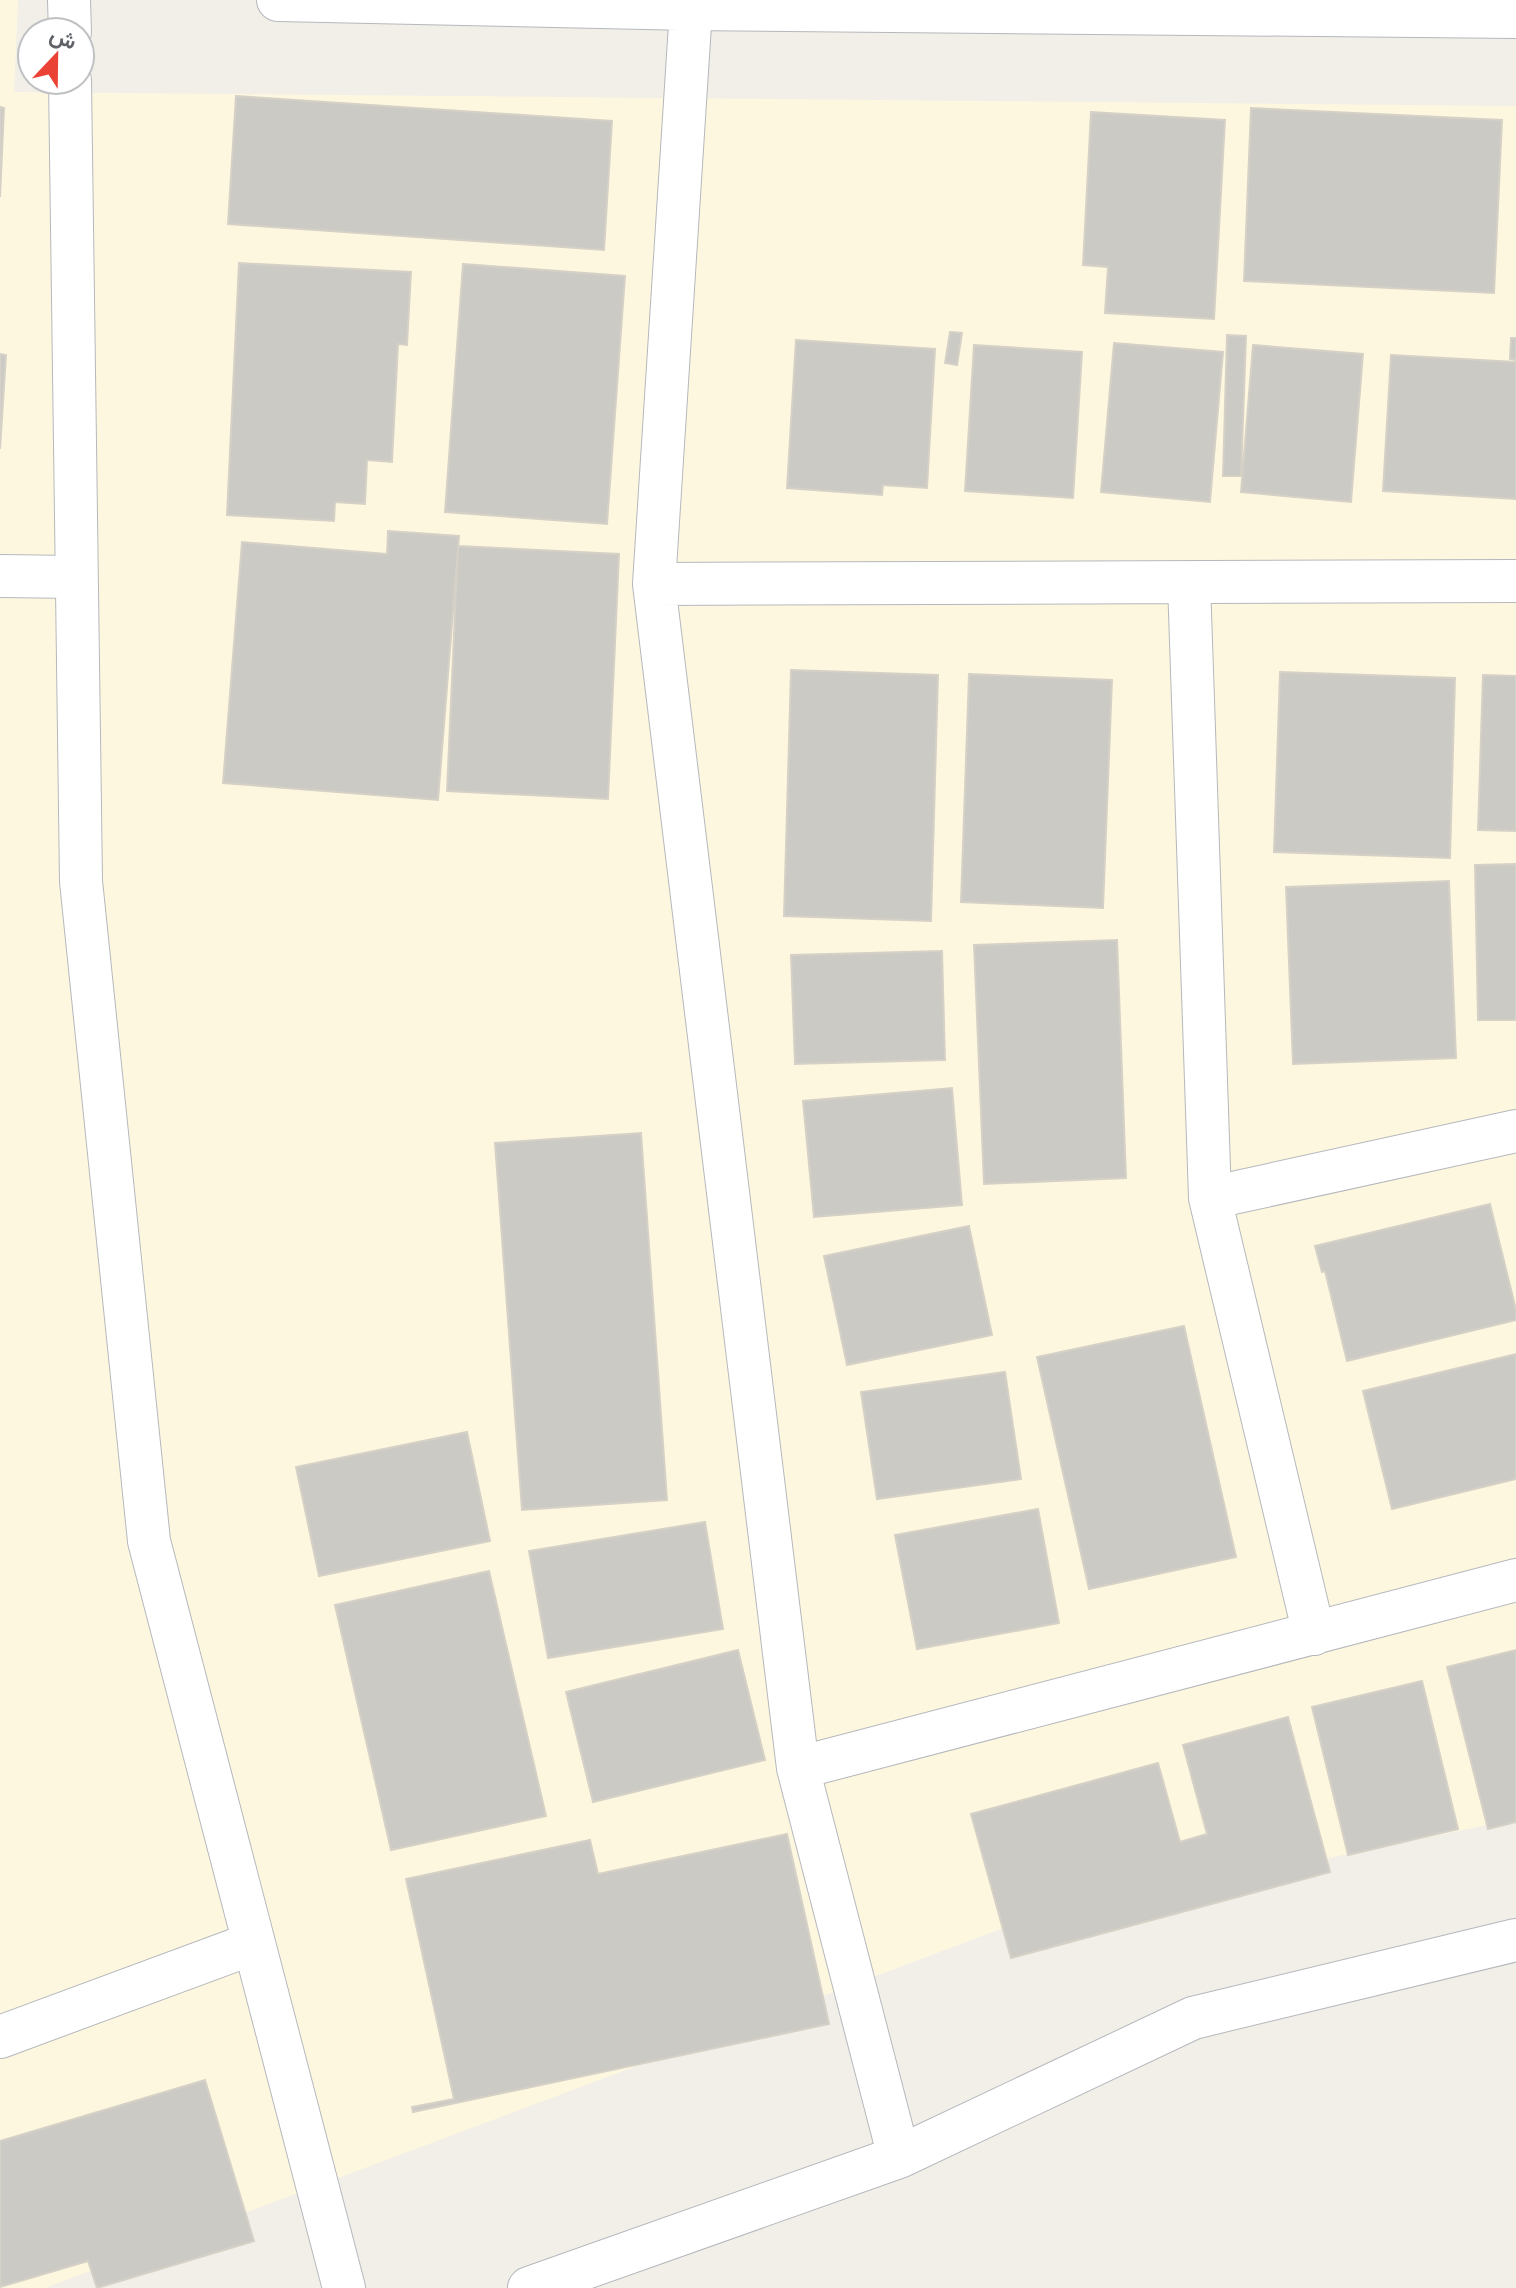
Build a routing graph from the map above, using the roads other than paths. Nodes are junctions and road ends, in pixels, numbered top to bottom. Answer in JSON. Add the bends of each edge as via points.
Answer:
{"nodes":[{"id":1,"x":278,"y":0,"type":"edge"},
{"id":2,"x":691,"y":9,"type":"junction"},
{"id":3,"x":1516,"y":17,"type":"edge"},
{"id":4,"x":70,"y":96,"type":"edge"},
{"id":5,"x":0,"y":576,"type":"edge"},
{"id":6,"x":76,"y":577,"type":"junction"},
{"id":7,"x":1516,"y":581,"type":"edge"},
{"id":8,"x":1189,"y":583,"type":"junction"},
{"id":9,"x":654,"y":584,"type":"junction"},
{"id":10,"x":1516,"y":1131,"type":"edge"},
{"id":11,"x":1210,"y":1198,"type":"junction"},
{"id":12,"x":1516,"y":1580,"type":"edge"},
{"id":13,"x":1314,"y":1634,"type":"junction"},
{"id":14,"x":798,"y":1768,"type":"junction"},
{"id":15,"x":1516,"y":1940,"type":"edge"},
{"id":16,"x":254,"y":1943,"type":"junction"},
{"id":17,"x":0,"y":2037,"type":"edge"},
{"id":18,"x":899,"y":2157,"type":"junction"},
{"id":19,"x":344,"y":2288,"type":"edge"},
{"id":20,"x":529,"y":2288,"type":"edge"}],
"edges":[{"from":1,"to":2,"type":"street"},
{"from":2,"to":3,"type":"street"},
{"from":2,"to":9,"type":"street"},
{"from":4,"to":6,"type":"street"},
{"from":5,"to":6,"type":"street"},
{"from":6,"to":16,"type":"street","via":[[81,881],[149,1541]]},
{"from":7,"to":8,"type":"street"},
{"from":8,"to":9,"type":"street"},
{"from":8,"to":11,"type":"street"},
{"from":9,"to":14,"type":"street"},
{"from":10,"to":11,"type":"street"},
{"from":11,"to":13,"type":"street"},
{"from":12,"to":13,"type":"street"},
{"from":13,"to":14,"type":"street"},
{"from":14,"to":18,"type":"street"},
{"from":15,"to":18,"type":"street","via":[[1193,2018]]},
{"from":16,"to":17,"type":"street"},
{"from":16,"to":19,"type":"street"},
{"from":18,"to":20,"type":"street"}]}
